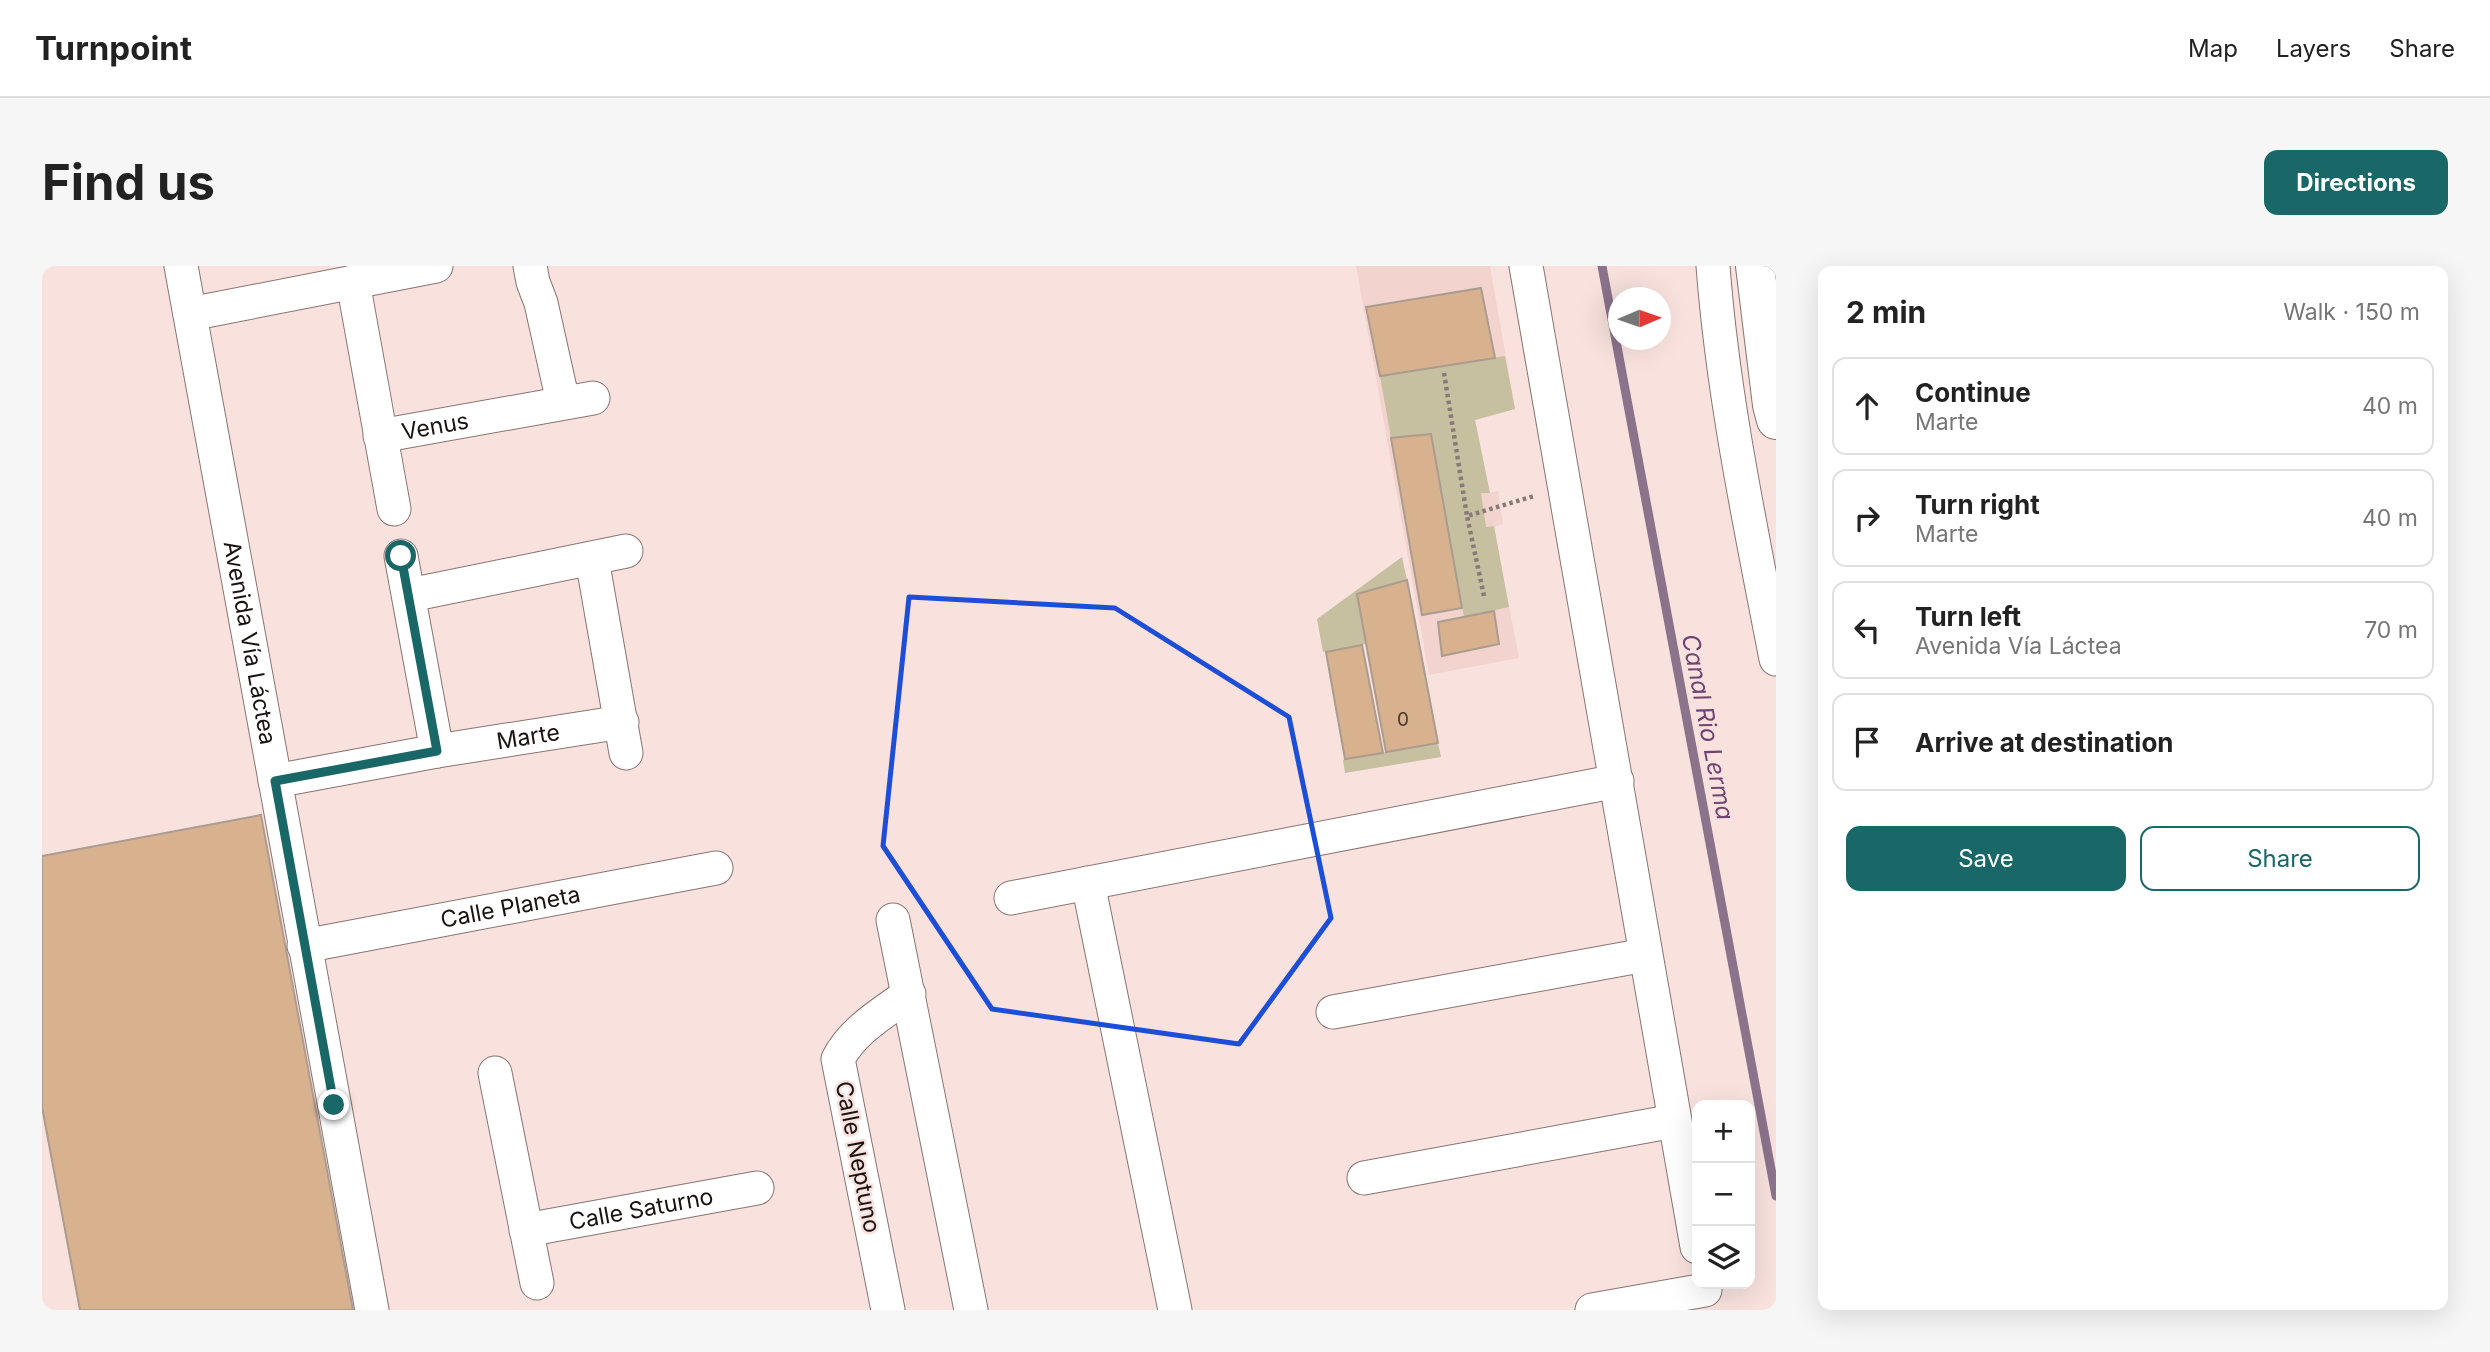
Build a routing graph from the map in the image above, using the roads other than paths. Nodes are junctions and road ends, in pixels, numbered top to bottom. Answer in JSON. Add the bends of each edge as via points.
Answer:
{"nodes":[{"id":1,"x":181,"y":266,"type":"edge"},
{"id":2,"x":436,"y":266,"type":"edge"},
{"id":3,"x":530,"y":266,"type":"edge"},
{"id":4,"x":1526,"y":266,"type":"edge"},
{"id":5,"x":1713,"y":266,"type":"edge"},
{"id":6,"x":1755,"y":266,"type":"edge"},
{"id":7,"x":353,"y":282,"type":"junction"},
{"id":8,"x":190,"y":314,"type":"junction"},
{"id":9,"x":1776,"y":420,"type":"edge"},
{"id":10,"x":380,"y":436,"type":"junction"},
{"id":11,"x":394,"y":509,"type":"dead end"},
{"id":12,"x":626,"y":551,"type":"dead end"},
{"id":13,"x":401,"y":556,"type":"dead end"},
{"id":14,"x":592,"y":559,"type":"junction"},
{"id":15,"x":410,"y":595,"type":"junction"},
{"id":16,"x":1776,"y":659,"type":"edge"},
{"id":17,"x":437,"y":751,"type":"junction"},
{"id":18,"x":275,"y":781,"type":"junction"},
{"id":19,"x":1617,"y":781,"type":"junction"},
{"id":20,"x":716,"y":867,"type":"dead end"},
{"id":21,"x":1088,"y":883,"type":"junction"},
{"id":22,"x":1012,"y":898,"type":"dead end"},
{"id":23,"x":893,"y":920,"type":"dead end"},
{"id":24,"x":304,"y":946,"type":"junction"},
{"id":25,"x":1645,"y":955,"type":"junction"},
{"id":26,"x":909,"y":994,"type":"junction"},
{"id":27,"x":1333,"y":1012,"type":"dead end"},
{"id":28,"x":495,"y":1073,"type":"dead end"},
{"id":29,"x":1674,"y":1121,"type":"junction"},
{"id":30,"x":1364,"y":1178,"type":"dead end"},
{"id":31,"x":757,"y":1188,"type":"dead end"},
{"id":32,"x":1693,"y":1226,"type":"edge"},
{"id":33,"x":526,"y":1230,"type":"junction"},
{"id":34,"x":537,"y":1283,"type":"dead end"},
{"id":35,"x":1706,"y":1294,"type":"edge"},
{"id":36,"x":372,"y":1310,"type":"edge"},
{"id":37,"x":888,"y":1310,"type":"edge"},
{"id":38,"x":971,"y":1310,"type":"edge"},
{"id":39,"x":1175,"y":1310,"type":"edge"},
{"id":40,"x":1592,"y":1310,"type":"edge"}],
"edges":[{"from":1,"to":8,"type":"street","name":"Avenida Vía Láctea"},
{"from":2,"to":7,"type":"street"},
{"from":3,"to":10,"type":"street","name":"Venus","via":[[578,400]]},
{"from":4,"to":19,"type":"street"},
{"from":5,"to":16,"type":"street","via":[[1742,487]]},
{"from":6,"to":9,"type":"highway"},
{"from":7,"to":8,"type":"street"},
{"from":7,"to":10,"type":"street"},
{"from":8,"to":18,"type":"street","name":"Avenida Vía Láctea"},
{"from":10,"to":11,"type":"street","name":"Venus"},
{"from":12,"to":14,"type":"street"},
{"from":13,"to":15,"type":"street"},
{"from":14,"to":15,"type":"street"},
{"from":14,"to":17,"type":"street","name":"Marte","via":[[624,738]]},
{"from":15,"to":17,"type":"street"},
{"from":17,"to":18,"type":"street","name":"Marte"},
{"from":18,"to":24,"type":"street","name":"Avenida Vía Láctea"},
{"from":19,"to":21,"type":"street"},
{"from":19,"to":25,"type":"street"},
{"from":20,"to":24,"type":"street","name":"Calle Planeta"},
{"from":21,"to":22,"type":"street"},
{"from":21,"to":39,"type":"street"},
{"from":23,"to":26,"type":"street"},
{"from":24,"to":36,"type":"street","name":"Avenida Vía Láctea"},
{"from":25,"to":27,"type":"street"},
{"from":25,"to":29,"type":"street"},
{"from":26,"to":37,"type":"street","name":"Calle Neptuno","via":[[858,1032],[838,1059]]},
{"from":26,"to":38,"type":"street"},
{"from":28,"to":33,"type":"street"},
{"from":29,"to":30,"type":"street"},
{"from":29,"to":32,"type":"street"},
{"from":31,"to":33,"type":"street","name":"Calle Saturno"},
{"from":33,"to":34,"type":"street"},
{"from":35,"to":40,"type":"street"}]}
